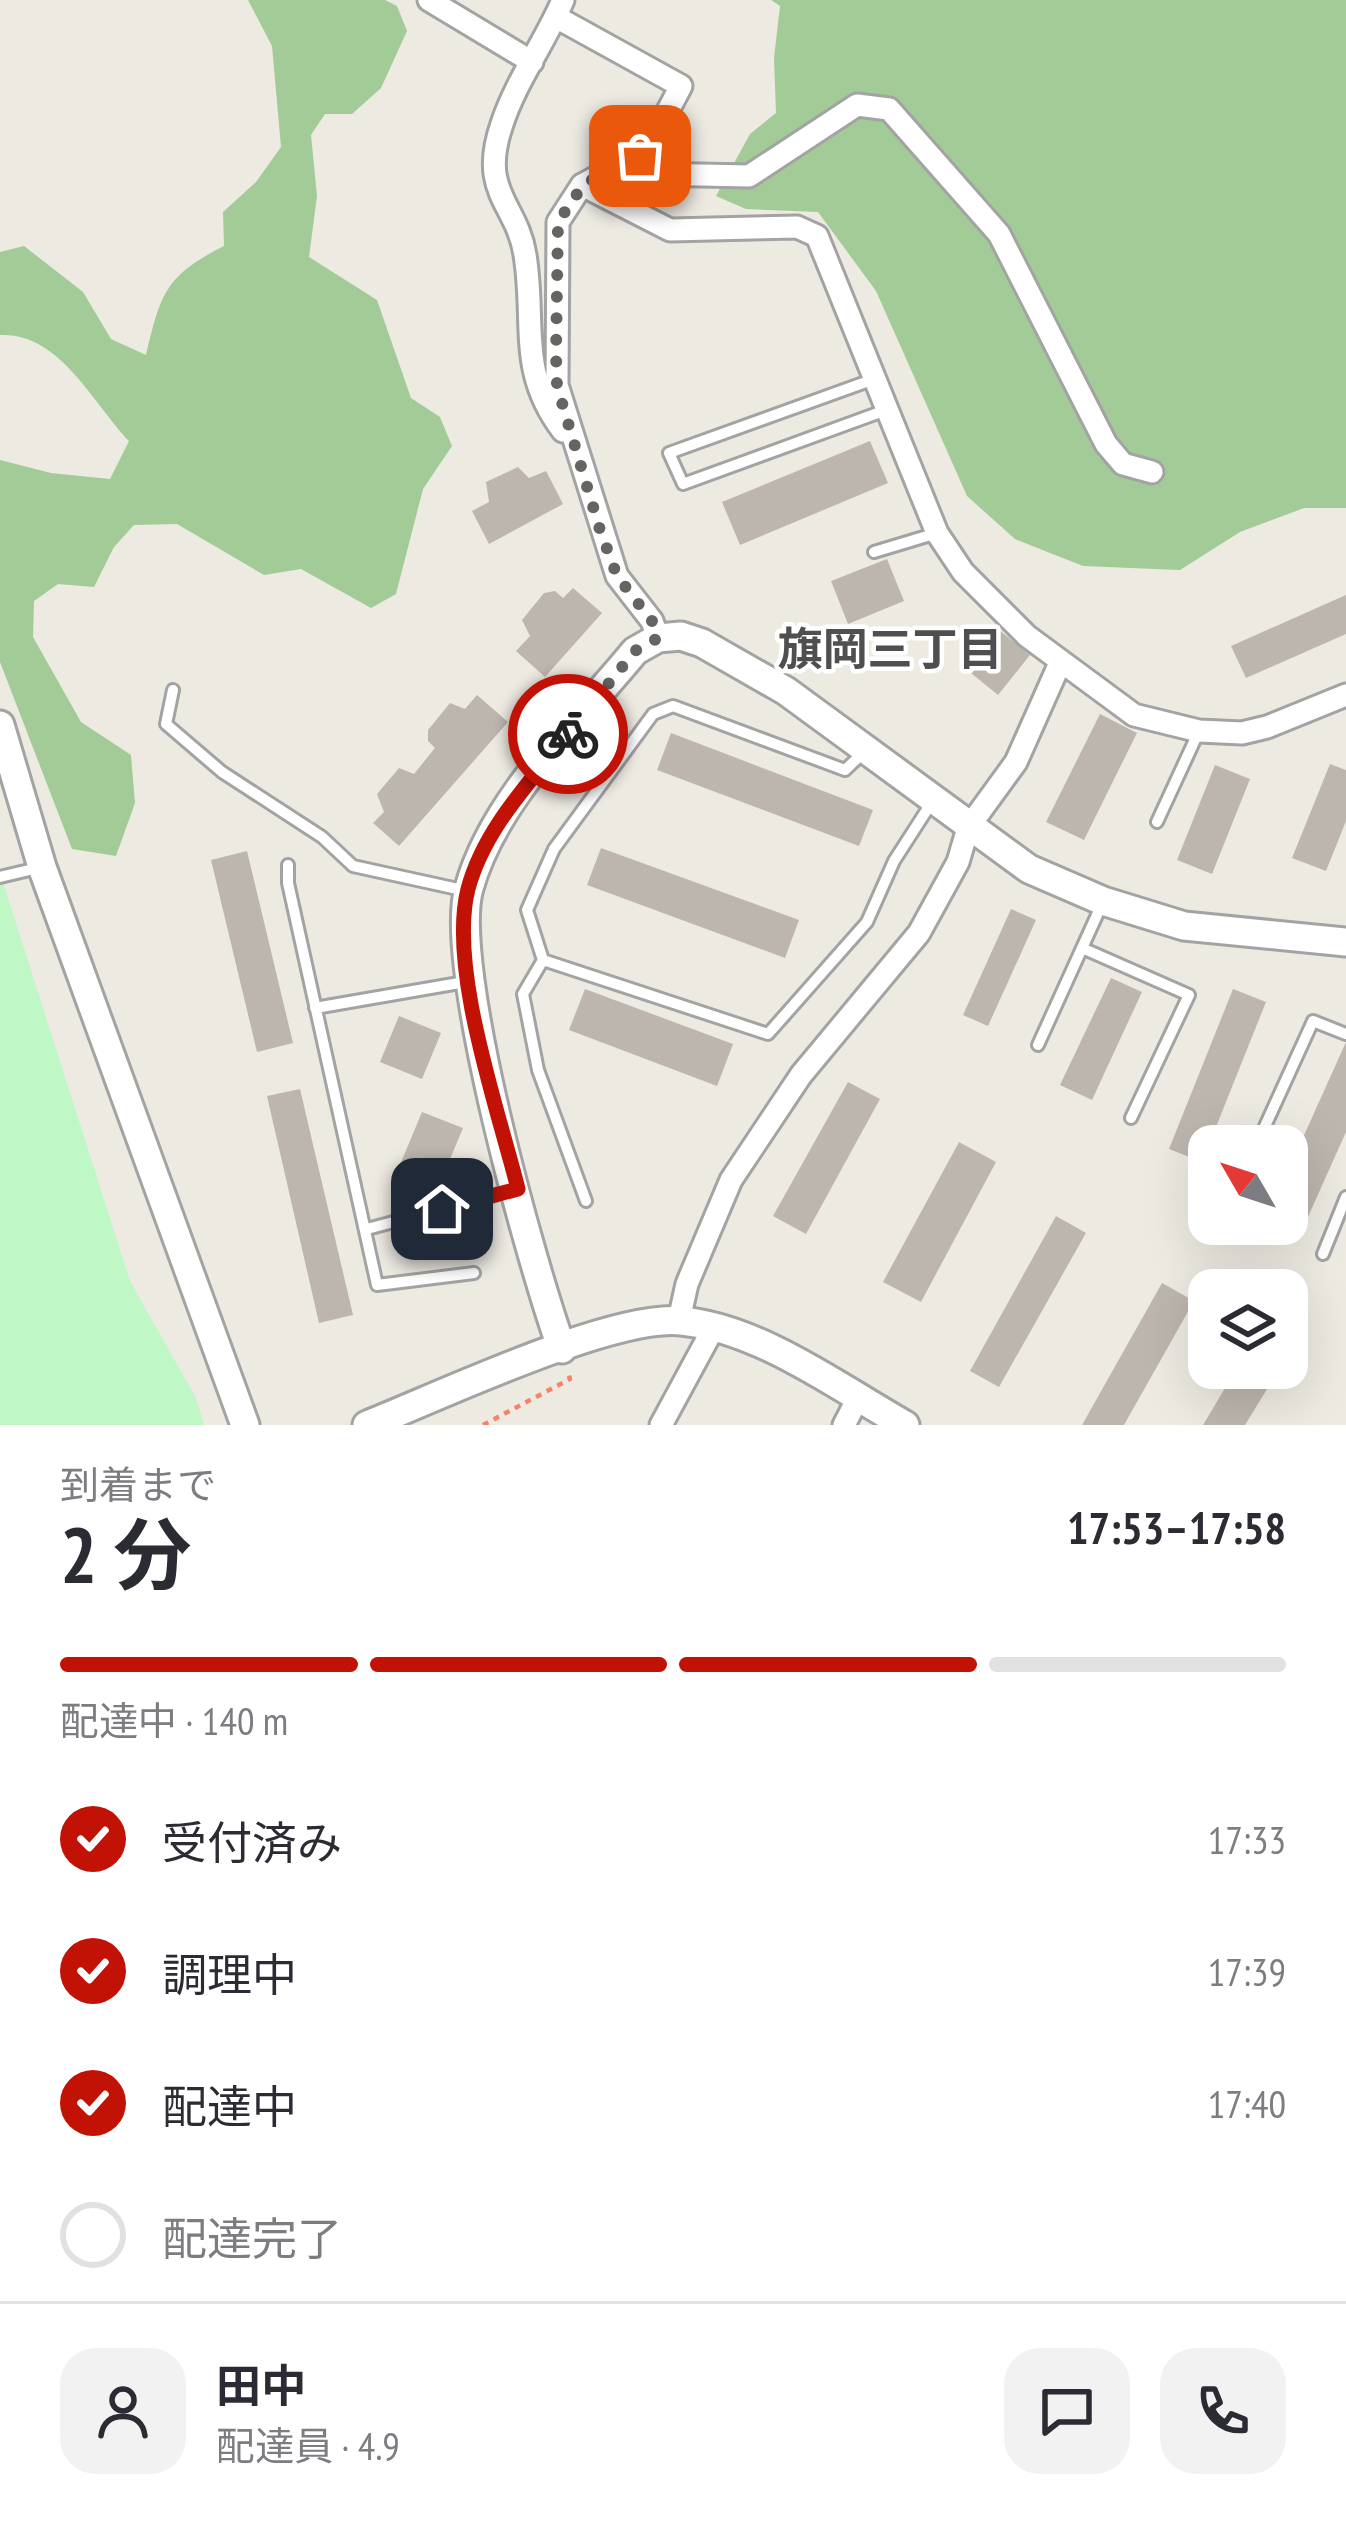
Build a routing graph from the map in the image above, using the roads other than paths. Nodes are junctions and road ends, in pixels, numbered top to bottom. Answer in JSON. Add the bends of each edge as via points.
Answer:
{"nodes":[{"id":1,"x":429,"y":0,"type":"edge"},
{"id":2,"x":560,"y":8,"type":"edge"},
{"id":3,"x":532,"y":62,"type":"junction"},
{"id":4,"x":636,"y":171,"type":"junction"},
{"id":5,"x":583,"y":185,"type":"junction"},
{"id":6,"x":877,"y":378,"type":"junction"},
{"id":7,"x":889,"y":409,"type":"junction"},
{"id":8,"x":573,"y":446,"type":"junction"},
{"id":9,"x":1152,"y":472,"type":"dead end"},
{"id":10,"x":937,"y":533,"type":"junction"},
{"id":11,"x":874,"y":552,"type":"dead end"},
{"id":12,"x":658,"y":638,"type":"junction"},
{"id":13,"x":1060,"y":663,"type":"junction"},
{"id":14,"x":173,"y":690,"type":"dead end"},
{"id":15,"x":1346,"y":695,"type":"edge"},
{"id":16,"x":0,"y":725,"type":"edge"},
{"id":17,"x":1198,"y":731,"type":"junction"},
{"id":18,"x":866,"y":749,"type":"junction"},
{"id":19,"x":932,"y":802,"type":"junction"},
{"id":20,"x":1157,"y":822,"type":"dead end"},
{"id":21,"x":968,"y":828,"type":"junction"},
{"id":22,"x":289,"y":865,"type":"dead end"},
{"id":23,"x":42,"y":867,"type":"junction"},
{"id":24,"x":0,"y":877,"type":"edge"},
{"id":25,"x":467,"y":891,"type":"junction"},
{"id":26,"x":1103,"y":902,"type":"junction"},
{"id":27,"x":1346,"y":942,"type":"edge"},
{"id":28,"x":1082,"y":948,"type":"junction"},
{"id":29,"x":544,"y":960,"type":"junction"},
{"id":30,"x":467,"y":981,"type":"junction"},
{"id":31,"x":315,"y":1008,"type":"junction"},
{"id":32,"x":1346,"y":1034,"type":"edge"},
{"id":33,"x":1038,"y":1045,"type":"dead end"},
{"id":34,"x":1131,"y":1118,"type":"dead end"},
{"id":35,"x":1266,"y":1125,"type":"edge"},
{"id":36,"x":518,"y":1189,"type":"junction"},
{"id":37,"x":1346,"y":1197,"type":"edge"},
{"id":38,"x":586,"y":1201,"type":"dead end"},
{"id":39,"x":367,"y":1229,"type":"junction"},
{"id":40,"x":1323,"y":1254,"type":"dead end"},
{"id":41,"x":474,"y":1274,"type":"dead end"},
{"id":42,"x":679,"y":1320,"type":"junction"},
{"id":43,"x":714,"y":1327,"type":"junction"},
{"id":44,"x":562,"y":1349,"type":"junction"},
{"id":45,"x":858,"y":1398,"type":"junction"},
{"id":46,"x":245,"y":1425,"type":"edge"},
{"id":47,"x":367,"y":1425,"type":"edge"},
{"id":48,"x":661,"y":1425,"type":"edge"},
{"id":49,"x":844,"y":1425,"type":"edge"},
{"id":50,"x":905,"y":1425,"type":"edge"}],
"edges":[{"from":1,"to":3,"type":"street"},
{"from":2,"to":3,"type":"street"},
{"from":2,"to":4,"type":"street","via":[[681,86]]},
{"from":3,"to":8,"type":"street","via":[[502,125],[494,164],[498,196],[525,252],[535,386]]},
{"from":4,"to":5,"type":"street","via":[[604,173]]},
{"from":4,"to":9,"type":"street","via":[[749,176],[857,104],[889,109],[999,234],[1106,444],[1123,464]]},
{"from":5,"to":6,"type":"street","via":[[670,230],[797,227],[818,236]]},
{"from":5,"to":8,"type":"street","via":[[558,222],[557,386]]},
{"from":6,"to":7,"type":"street"},
{"from":6,"to":7,"type":"lane","via":[[669,453],[682,484]]},
{"from":7,"to":10,"type":"street"},
{"from":8,"to":12,"type":"street","via":[[617,576]]},
{"from":10,"to":11,"type":"lane"},
{"from":10,"to":13,"type":"street","via":[[982,593]]},
{"from":12,"to":18,"type":"street","via":[[701,643]]},
{"from":12,"to":25,"type":"street","via":[[635,651],[508,808]]},
{"from":13,"to":17,"type":"street","via":[[1134,715]]},
{"from":13,"to":21,"type":"street","via":[[1016,762]]},
{"from":14,"to":25,"type":"lane","via":[[166,724],[353,866]]},
{"from":15,"to":17,"type":"street","via":[[1267,728]]},
{"from":16,"to":23,"type":"street"},
{"from":17,"to":20,"type":"lane"},
{"from":18,"to":19,"type":"street"},
{"from":18,"to":29,"type":"lane","via":[[845,770],[673,706],[653,714],[554,849],[526,910]]},
{"from":19,"to":21,"type":"street"},
{"from":19,"to":29,"type":"lane","via":[[867,922],[769,1034]]},
{"from":21,"to":26,"type":"street"},
{"from":21,"to":42,"type":"street","via":[[919,932],[801,1075],[730,1180]]},
{"from":22,"to":31,"type":"lane"},
{"from":23,"to":24,"type":"lane"},
{"from":23,"to":46,"type":"street"},
{"from":25,"to":30,"type":"street"},
{"from":26,"to":27,"type":"street","via":[[1184,926]]},
{"from":26,"to":28,"type":"lane"},
{"from":28,"to":33,"type":"lane"},
{"from":28,"to":34,"type":"lane","via":[[1189,995]]},
{"from":29,"to":38,"type":"lane","via":[[523,994],[538,1070]]},
{"from":30,"to":31,"type":"lane"},
{"from":30,"to":36,"type":"street"},
{"from":31,"to":39,"type":"lane"},
{"from":32,"to":35,"type":"lane","via":[[1313,1021]]},
{"from":36,"to":39,"type":"lane"},
{"from":36,"to":44,"type":"street"},
{"from":37,"to":40,"type":"lane"},
{"from":39,"to":41,"type":"lane","via":[[377,1285]]},
{"from":42,"to":43,"type":"street"},
{"from":42,"to":44,"type":"street","via":[[608,1331]]},
{"from":43,"to":45,"type":"street"},
{"from":43,"to":48,"type":"street"},
{"from":44,"to":47,"type":"street"},
{"from":45,"to":49,"type":"street"},
{"from":45,"to":50,"type":"street"}]}
